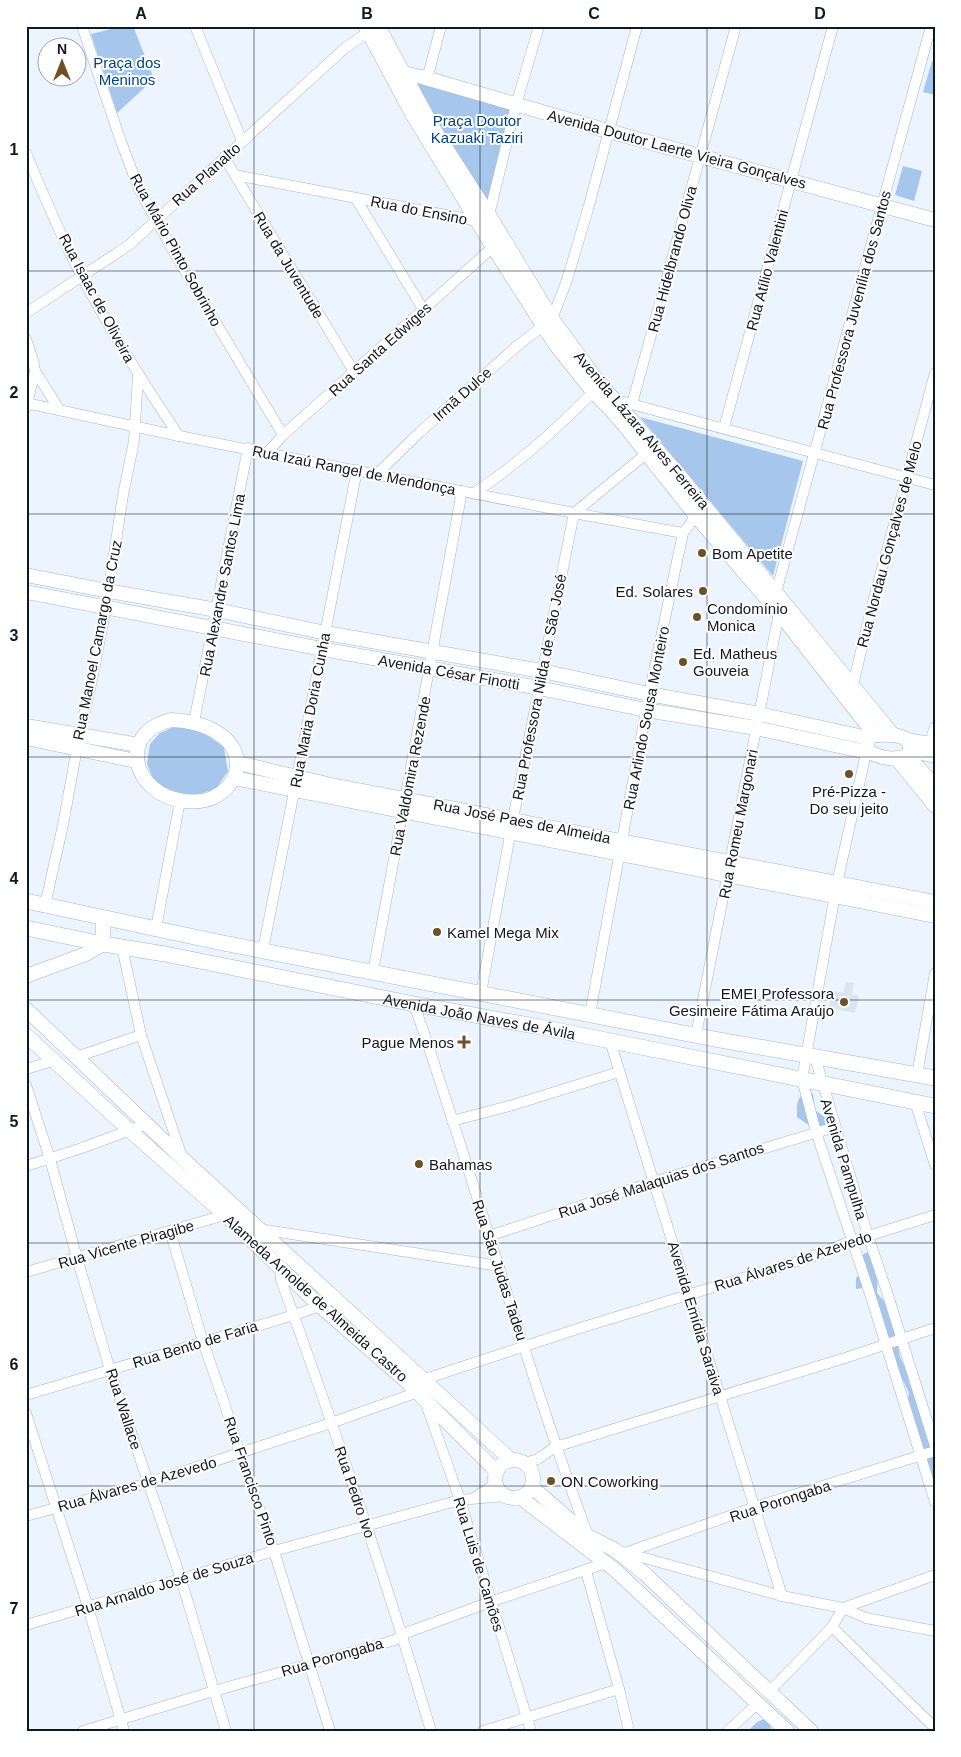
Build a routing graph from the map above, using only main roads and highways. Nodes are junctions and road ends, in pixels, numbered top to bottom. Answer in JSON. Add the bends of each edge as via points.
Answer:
{"nodes":[{"id":1,"x":372,"y":28,"type":"edge"},
{"id":2,"x":398,"y":76,"type":"junction"},
{"id":3,"x":484,"y":218,"type":"junction"},
{"id":4,"x":935,"y":220,"type":"edge"},
{"id":5,"x":547,"y":322,"type":"junction"},
{"id":6,"x":651,"y":451,"type":"junction"},
{"id":7,"x":730,"y":546,"type":"junction"},
{"id":8,"x":26,"y":575,"type":"edge"},
{"id":9,"x":26,"y":592,"type":"edge"},
{"id":10,"x":26,"y":726,"type":"edge"},
{"id":11,"x":893,"y":735,"type":"junction"},
{"id":12,"x":26,"y":738,"type":"edge"},
{"id":13,"x":78,"y":742,"type":"junction"},
{"id":14,"x":869,"y":745,"type":"junction"},
{"id":15,"x":138,"y":746,"type":"junction"},
{"id":16,"x":933,"y":748,"type":"edge"},
{"id":17,"x":905,"y":751,"type":"junction"},
{"id":18,"x":136,"y":761,"type":"junction"},
{"id":19,"x":238,"y":763,"type":"junction"},
{"id":20,"x":234,"y":778,"type":"junction"},
{"id":21,"x":296,"y":783,"type":"junction"},
{"id":22,"x":935,"y":786,"type":"edge"},
{"id":23,"x":935,"y":806,"type":"edge"},
{"id":24,"x":836,"y":889,"type":"junction"},
{"id":25,"x":26,"y":901,"type":"edge"},
{"id":26,"x":935,"y":902,"type":"edge"},
{"id":27,"x":935,"y":916,"type":"edge"},
{"id":28,"x":103,"y":919,"type":"junction"},
{"id":29,"x":26,"y":928,"type":"edge"},
{"id":30,"x":103,"y":944,"type":"junction"},
{"id":31,"x":26,"y":976,"type":"edge"},
{"id":32,"x":26,"y":1009,"type":"edge"},
{"id":33,"x":26,"y":1034,"type":"edge"},
{"id":34,"x":935,"y":1078,"type":"edge"},
{"id":35,"x":935,"y":1106,"type":"edge"},
{"id":36,"x":284,"y":1263,"type":"junction"},
{"id":37,"x":421,"y":1390,"type":"junction"},
{"id":38,"x":511,"y":1460,"type":"junction"},
{"id":39,"x":496,"y":1478,"type":"junction"},
{"id":40,"x":532,"y":1487,"type":"junction"},
{"id":41,"x":521,"y":1498,"type":"junction"},
{"id":42,"x":787,"y":1731,"type":"edge"},
{"id":43,"x":811,"y":1731,"type":"edge"}],
"edges":[{"from":1,"to":2,"type":"main road","name":"Avenida Lázara Alves Ferreira"},
{"from":2,"to":3,"type":"main road","name":"Avenida Lázara Alves Ferreira","via":[[440,138]]},
{"from":2,"to":4,"type":"main road","name":"Avenida Doutor Laerte Vieira Gonçalves","via":[[427,79]]},
{"from":3,"to":5,"type":"main road","name":"Avenida Lázara Alves Ferreira"},
{"from":3,"to":5,"type":"main road","name":"Avenida Lázara Alves Ferreira","via":[[493,247]]},
{"from":5,"to":6,"type":"main road","name":"Avenida Lázara Alves Ferreira","via":[[616,400]]},
{"from":5,"to":6,"type":"main road","name":"Avenida Lázara Alves Ferreira","via":[[554,344],[593,392]]},
{"from":6,"to":7,"type":"main road","name":"Avenida Lázara Alves Ferreira"},
{"from":6,"to":7,"type":"main road","name":"Avenida Lázara Alves Ferreira","via":[[696,516]]},
{"from":7,"to":11,"type":"main road","name":"Avenida Lázara Alves Ferreira","via":[[776,592]]},
{"from":7,"to":14,"type":"main road","name":"Avenida Lázara Alves Ferreira"},
{"from":8,"to":14,"type":"main road","name":"Avenida César Finotti","via":[[759,714]]},
{"from":9,"to":14,"type":"main road","name":"Avenida César Finotti","via":[[646,710]]},
{"from":10,"to":13,"type":"main road"},
{"from":11,"to":14,"type":"main road"},
{"from":11,"to":17,"type":"main road"},
{"from":12,"to":13,"type":"main road"},
{"from":13,"to":15,"type":"main road"},
{"from":13,"to":18,"type":"main road"},
{"from":14,"to":17,"type":"main road","via":[[878,756]]},
{"from":15,"to":18,"type":"main road"},
{"from":15,"to":19,"type":"main road","via":[[142,737],[159,722],[194,722],[226,738]]},
{"from":16,"to":17,"type":"main road"},
{"from":17,"to":22,"type":"main road"},
{"from":17,"to":23,"type":"main road"},
{"from":18,"to":20,"type":"main road","via":[[152,788],[180,800],[200,802],[214,797]]},
{"from":19,"to":20,"type":"main road"},
{"from":19,"to":21,"type":"main road","name":"Rua José Paes de Almeida"},
{"from":20,"to":21,"type":"main road","name":"Rua José Paes de Almeida"},
{"from":21,"to":24,"type":"main road","name":"Rua José Paes de Almeida"},
{"from":24,"to":26,"type":"main road","name":"Rua José Paes de Almeida"},
{"from":24,"to":27,"type":"main road","name":"Rua José Paes de Almeida"},
{"from":25,"to":28,"type":"main road","name":"Avenida João Naves de Ávila"},
{"from":28,"to":30,"type":"main road"},
{"from":28,"to":34,"type":"main road","name":"Avenida João Naves de Ávila","via":[[696,1035]]},
{"from":29,"to":30,"type":"main road","name":"Avenida João Naves de Ávila"},
{"from":30,"to":31,"type":"main road","via":[[86,954]]},
{"from":30,"to":35,"type":"main road","name":"Avenida João Naves de Ávila","via":[[543,1027]]},
{"from":32,"to":36,"type":"main road","name":"Alameda Arnolde de Almeida Castro","via":[[258,1229]]},
{"from":33,"to":36,"type":"main road","name":"Alameda Arnolde de Almeida Castro","via":[[129,1130]]},
{"from":36,"to":37,"type":"main road","name":"Alameda Arnolde de Almeida Castro","via":[[320,1306]]},
{"from":36,"to":37,"type":"main road","name":"Alameda Arnolde de Almeida Castro","via":[[333,1298]]},
{"from":37,"to":38,"type":"main road","name":"Alameda Arnolde de Almeida Castro"},
{"from":37,"to":39,"type":"main road","name":"Alameda Arnolde de Almeida Castro"},
{"from":38,"to":39,"type":"main road","via":[[505,1463]]},
{"from":38,"to":40,"type":"main road","via":[[532,1465]]},
{"from":39,"to":41,"type":"main road","via":[[498,1490],[505,1496]]},
{"from":40,"to":41,"type":"main road"},
{"from":40,"to":43,"type":"main road","via":[[588,1536],[620,1552]]},
{"from":41,"to":42,"type":"main road","via":[[622,1576]]}]}
